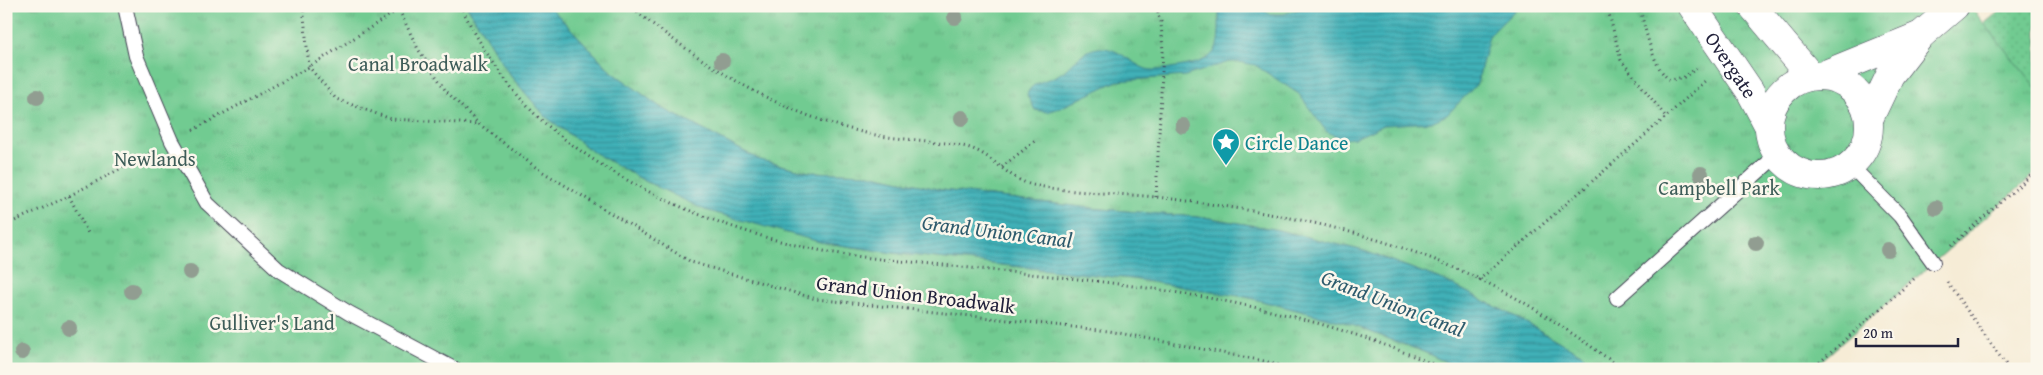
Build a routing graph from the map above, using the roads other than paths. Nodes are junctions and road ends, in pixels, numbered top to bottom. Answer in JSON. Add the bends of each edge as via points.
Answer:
{"nodes":[{"id":1,"x":125,"y":6,"type":"edge"},
{"id":2,"x":1692,"y":6,"type":"edge"},
{"id":3,"x":1752,"y":6,"type":"edge"},
{"id":4,"x":1955,"y":6,"type":"edge"},
{"id":5,"x":1921,"y":35,"type":"junction"},
{"id":6,"x":1817,"y":75,"type":"junction"},
{"id":7,"x":1869,"y":119,"type":"junction"},
{"id":8,"x":1768,"y":125,"type":"junction"},
{"id":9,"x":1777,"y":155,"type":"junction"},
{"id":10,"x":1850,"y":165,"type":"junction"},
{"id":11,"x":1933,"y":262,"type":"road end"},
{"id":12,"x":1617,"y":298,"type":"dead end"},
{"id":13,"x":454,"y":369,"type":"edge"}],
"edges":[{"from":1,"to":13,"type":"lane","via":[[136,56],[172,141],[207,202],[279,270],[357,318]]},
{"from":2,"to":8,"type":"street","name":"Overgate","via":[[1750,90]]},
{"from":3,"to":6,"type":"street"},
{"from":4,"to":5,"type":"street"},
{"from":5,"to":6,"type":"street"},
{"from":5,"to":7,"type":"street","via":[[1890,75]]},
{"from":6,"to":7,"type":"street","via":[[1840,80],[1854,89],[1864,103]]},
{"from":6,"to":8,"type":"street","via":[[1786,87],[1770,111]]},
{"from":7,"to":10,"type":"street","via":[[1866,144]]},
{"from":8,"to":9,"type":"street"},
{"from":9,"to":10,"type":"street","via":[[1789,167],[1803,174],[1820,176],[1836,173]]},
{"from":9,"to":12,"type":"lane"},
{"from":10,"to":11,"type":"lane","via":[[1900,216]]}]}
